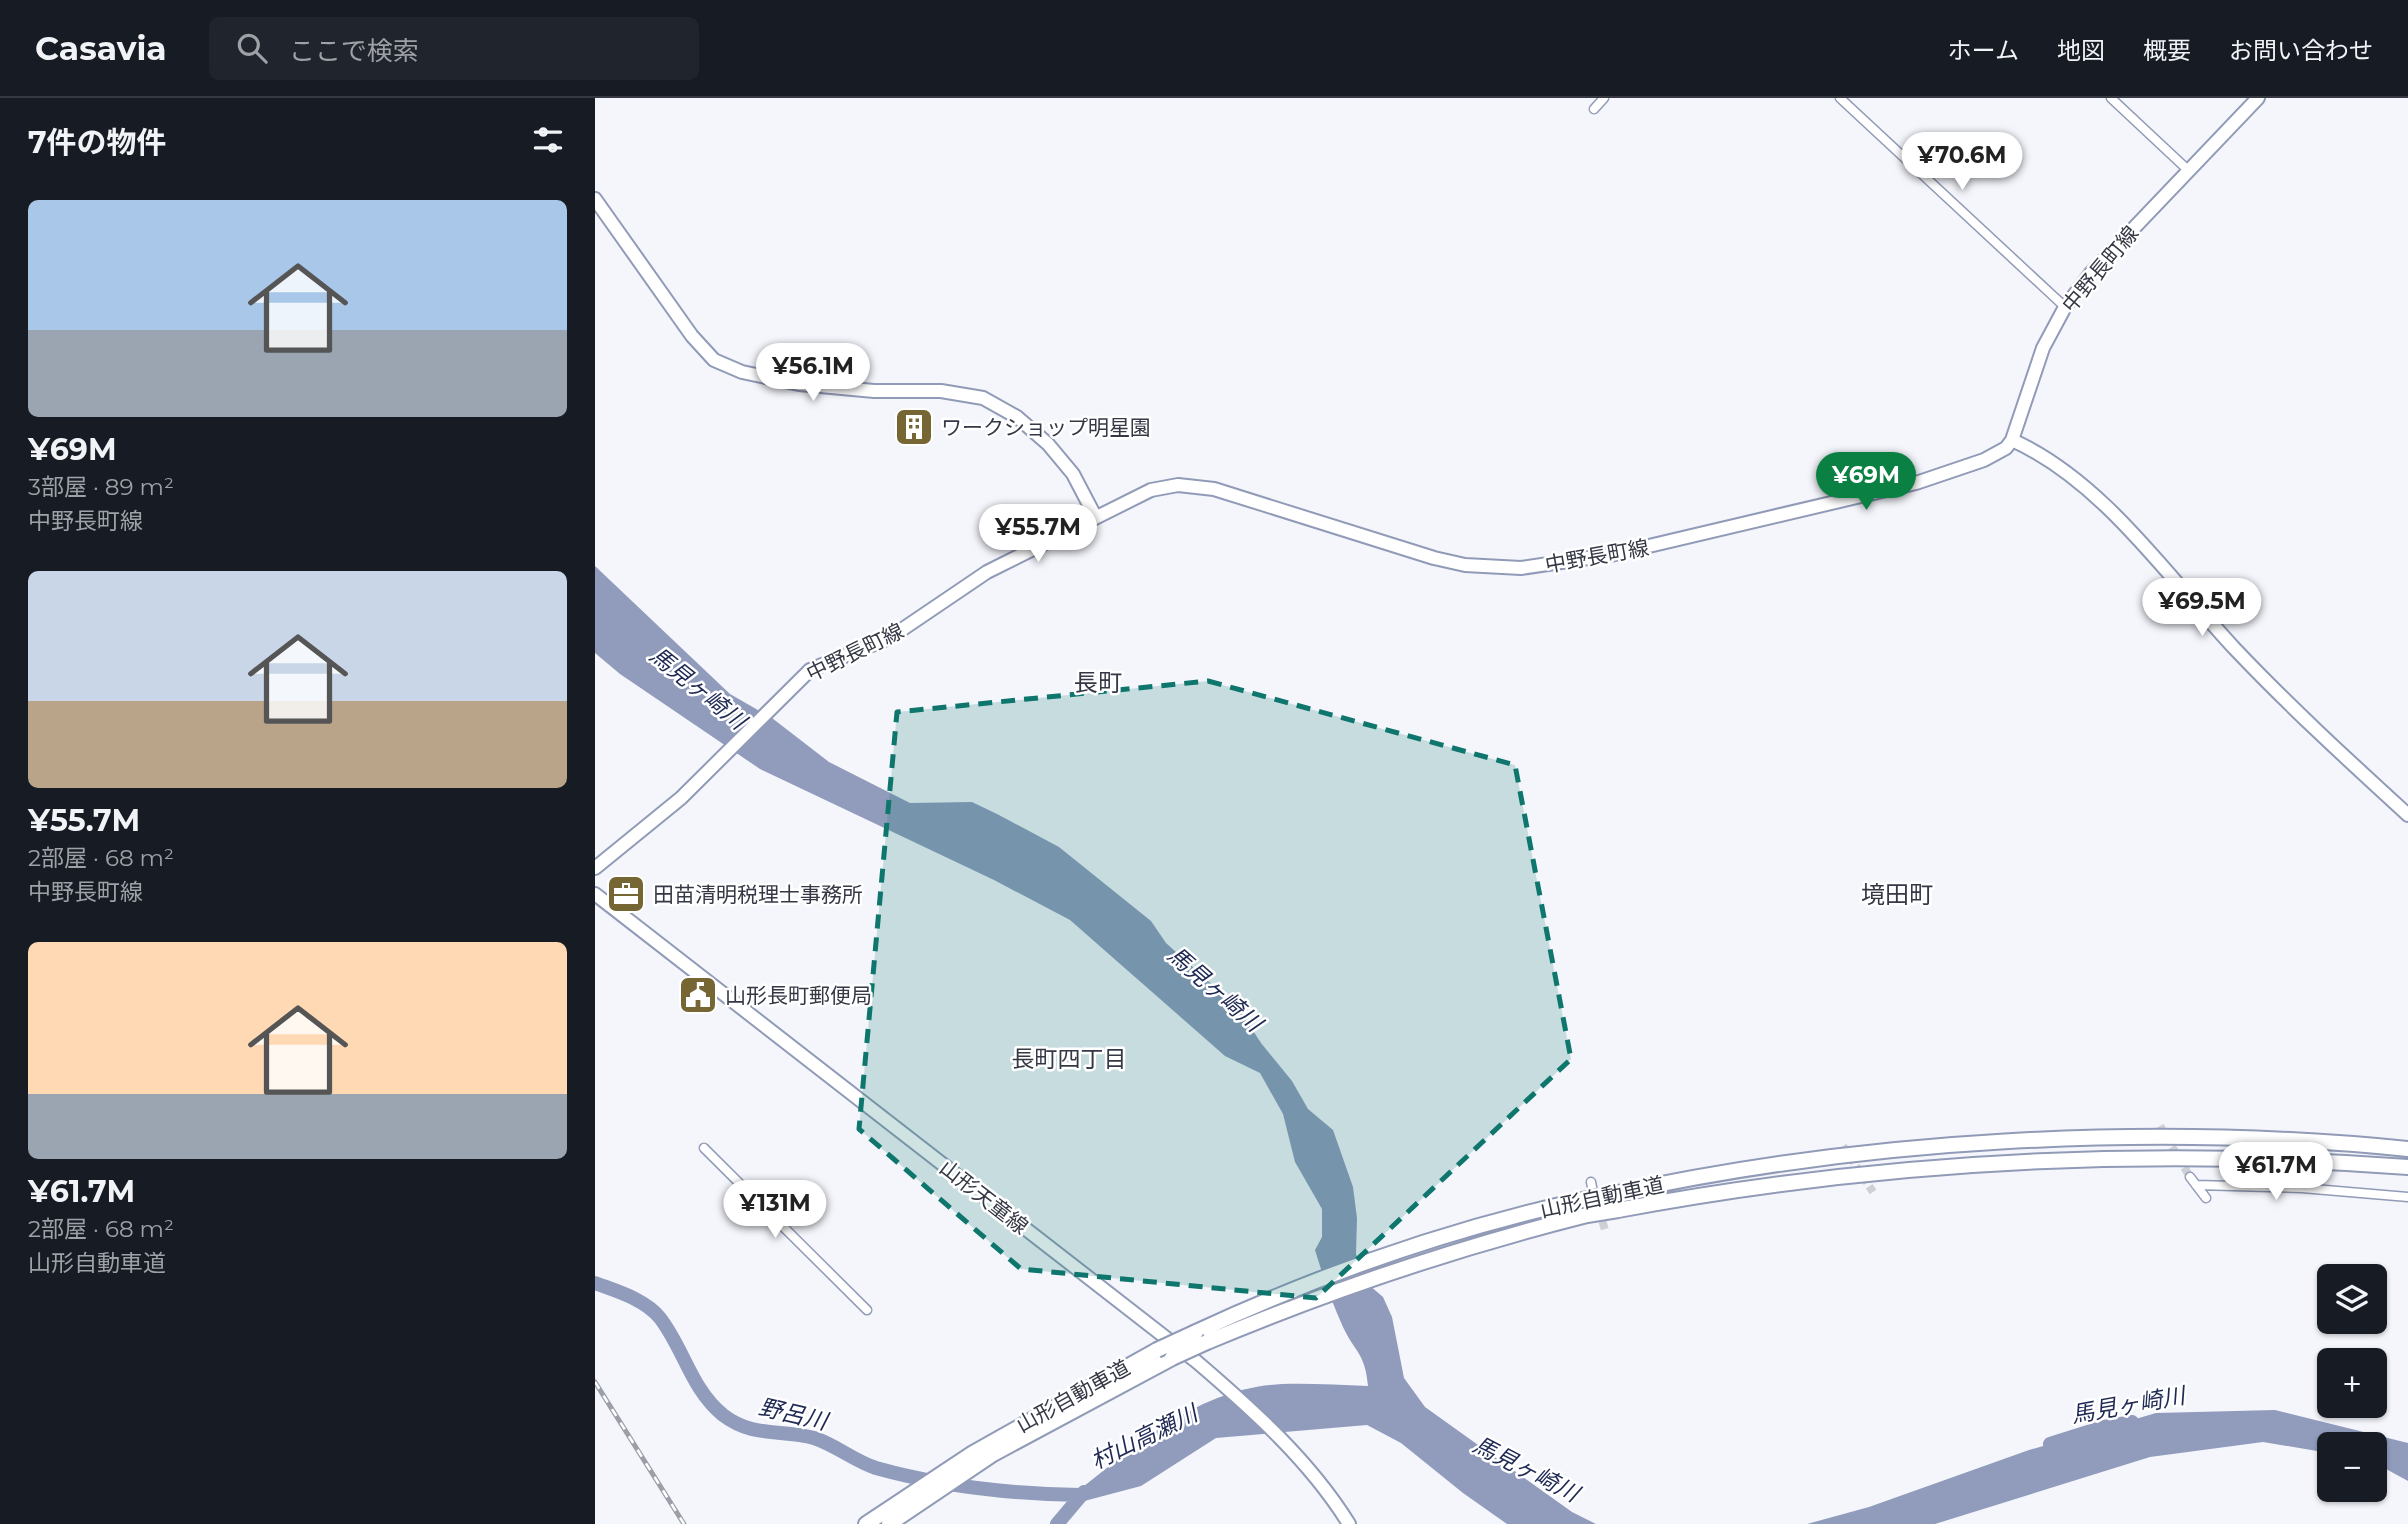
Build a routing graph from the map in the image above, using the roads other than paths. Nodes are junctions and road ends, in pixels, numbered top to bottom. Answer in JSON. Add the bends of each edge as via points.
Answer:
{"nodes":[{"id":1,"x":1604,"y":98,"type":"edge"},
{"id":2,"x":1840,"y":98,"type":"edge"},
{"id":3,"x":2111,"y":98,"type":"edge"},
{"id":4,"x":2258,"y":98,"type":"edge"},
{"id":5,"x":1594,"y":109,"type":"dead end"},
{"id":6,"x":2189,"y":171,"type":"junction"},
{"id":7,"x":595,"y":199,"type":"edge"},
{"id":8,"x":2065,"y":307,"type":"junction"},
{"id":9,"x":2012,"y":440,"type":"junction"},
{"id":10,"x":1095,"y":516,"type":"junction"},
{"id":11,"x":2408,"y":815,"type":"edge"},
{"id":12,"x":595,"y":867,"type":"edge"},
{"id":13,"x":595,"y":894,"type":"edge"},
{"id":14,"x":704,"y":1149,"type":"dead end"},
{"id":15,"x":2408,"y":1149,"type":"edge"},
{"id":16,"x":2408,"y":1167,"type":"edge"},
{"id":17,"x":2190,"y":1177,"type":"tunnel mouth"},
{"id":18,"x":2196,"y":1185,"type":"junction"},
{"id":19,"x":2408,"y":1197,"type":"edge"},
{"id":20,"x":2206,"y":1198,"type":"dead end"},
{"id":21,"x":867,"y":1310,"type":"dead end"},
{"id":22,"x":1201,"y":1337,"type":"junction"},
{"id":23,"x":882,"y":1521,"type":"edge"},
{"id":24,"x":1349,"y":1524,"type":"edge"}],
"edges":[{"from":1,"to":5,"type":"street"},
{"from":2,"to":8,"type":"street"},
{"from":3,"to":6,"type":"street"},
{"from":4,"to":6,"type":"main road","name":"中野長町線"},
{"from":6,"to":8,"type":"main road","name":"中野長町線","via":[[2091,273]]},
{"from":7,"to":10,"type":"main road","via":[[714,360],[742,372],[799,384],[941,391],[983,398],[1017,417],[1048,444],[1073,474]]},
{"from":8,"to":9,"type":"main road","name":"中野長町線","via":[[2043,348]]},
{"from":9,"to":10,"type":"main road","name":"中野長町線","via":[[1984,460],[1916,484],[1545,566],[1465,565],[1191,486],[1151,489]]},
{"from":9,"to":11,"type":"main road","via":[[2041,453],[2086,486],[2283,700]]},
{"from":10,"to":12,"type":"main road","name":"中野長町線","via":[[987,572],[891,637],[810,670],[681,798]]},
{"from":13,"to":24,"type":"main road","name":"山形天童線","via":[[1226,1387],[1305,1465]]},
{"from":14,"to":21,"type":"street"},
{"from":15,"to":22,"type":"highway","name":"山形自動車道","bridge":true,"via":[[2189,1138],[2058,1140],[1865,1154],[1746,1170],[1582,1200],[1484,1226],[1335,1273],[1250,1307]]},
{"from":16,"to":22,"type":"highway","name":"山形自動車道","bridge":true,"via":[[2159,1158],[1999,1163],[1841,1175],[1618,1210],[1491,1240]]},
{"from":17,"to":18,"type":"street"},
{"from":18,"to":19,"type":"street"},
{"from":18,"to":20,"type":"street"},
{"from":22,"to":23,"type":"highway","name":"山形自動車道","bridge":true,"via":[[1172,1358],[993,1454]]},
{"from":22,"to":23,"type":"highway","name":"山形自動車道","bridge":true,"via":[[1157,1350],[973,1453]]}]}
